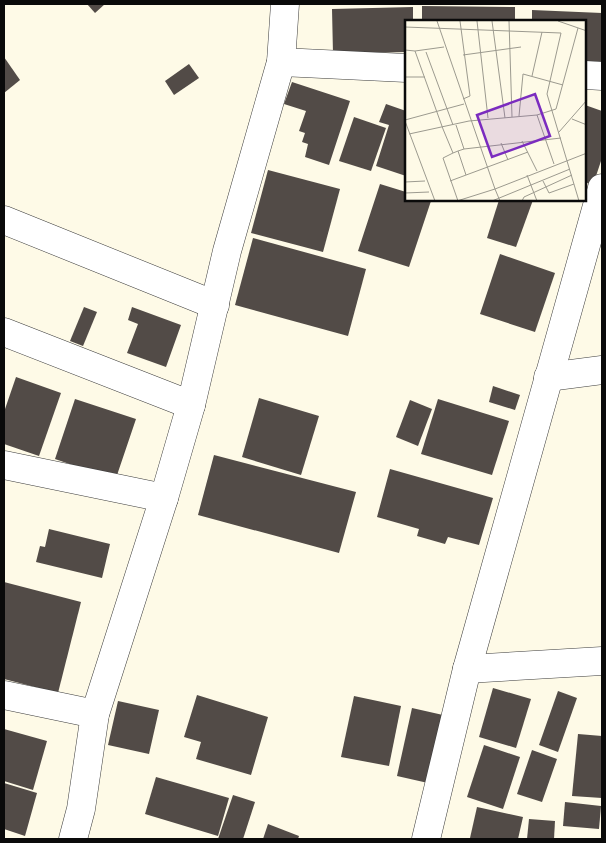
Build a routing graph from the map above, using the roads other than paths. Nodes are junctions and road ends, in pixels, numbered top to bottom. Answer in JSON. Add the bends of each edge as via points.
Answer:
{"nodes":[{"id":1,"x":285,"y":4,"type":"edge"},
{"id":2,"x":281,"y":62,"type":"junction"},
{"id":3,"x":405,"y":68,"type":"edge"},
{"id":4,"x":586,"y":75,"type":"edge"},
{"id":5,"x":602,"y":76,"type":"edge"},
{"id":6,"x":602,"y":188,"type":"edge"},
{"id":7,"x":4,"y":220,"type":"edge"},
{"id":8,"x":215,"y":305,"type":"junction"},
{"id":9,"x":4,"y":332,"type":"edge"},
{"id":10,"x":602,"y":370,"type":"edge"},
{"id":11,"x":548,"y":377,"type":"junction"},
{"id":12,"x":191,"y":405,"type":"junction"},
{"id":13,"x":4,"y":465,"type":"edge"},
{"id":14,"x":164,"y":498,"type":"junction"},
{"id":15,"x":602,"y":661,"type":"edge"},
{"id":16,"x":466,"y":669,"type":"junction"},
{"id":17,"x":4,"y":694,"type":"edge"},
{"id":18,"x":95,"y":714,"type":"junction"},
{"id":19,"x":73,"y":839,"type":"edge"},
{"id":20,"x":426,"y":839,"type":"edge"}],
"edges":[{"from":1,"to":2,"type":"street"},
{"from":2,"to":3,"type":"street"},
{"from":2,"to":8,"type":"street","via":[[227,251]]},
{"from":4,"to":5,"type":"street"},
{"from":6,"to":11,"type":"street"},
{"from":7,"to":8,"type":"street"},
{"from":8,"to":12,"type":"street"},
{"from":9,"to":12,"type":"street"},
{"from":10,"to":11,"type":"street"},
{"from":11,"to":16,"type":"street"},
{"from":12,"to":14,"type":"street"},
{"from":13,"to":14,"type":"street"},
{"from":14,"to":18,"type":"street"},
{"from":15,"to":16,"type":"street"},
{"from":16,"to":20,"type":"street"},
{"from":17,"to":18,"type":"street"},
{"from":18,"to":19,"type":"street","via":[[81,809]]}]}
